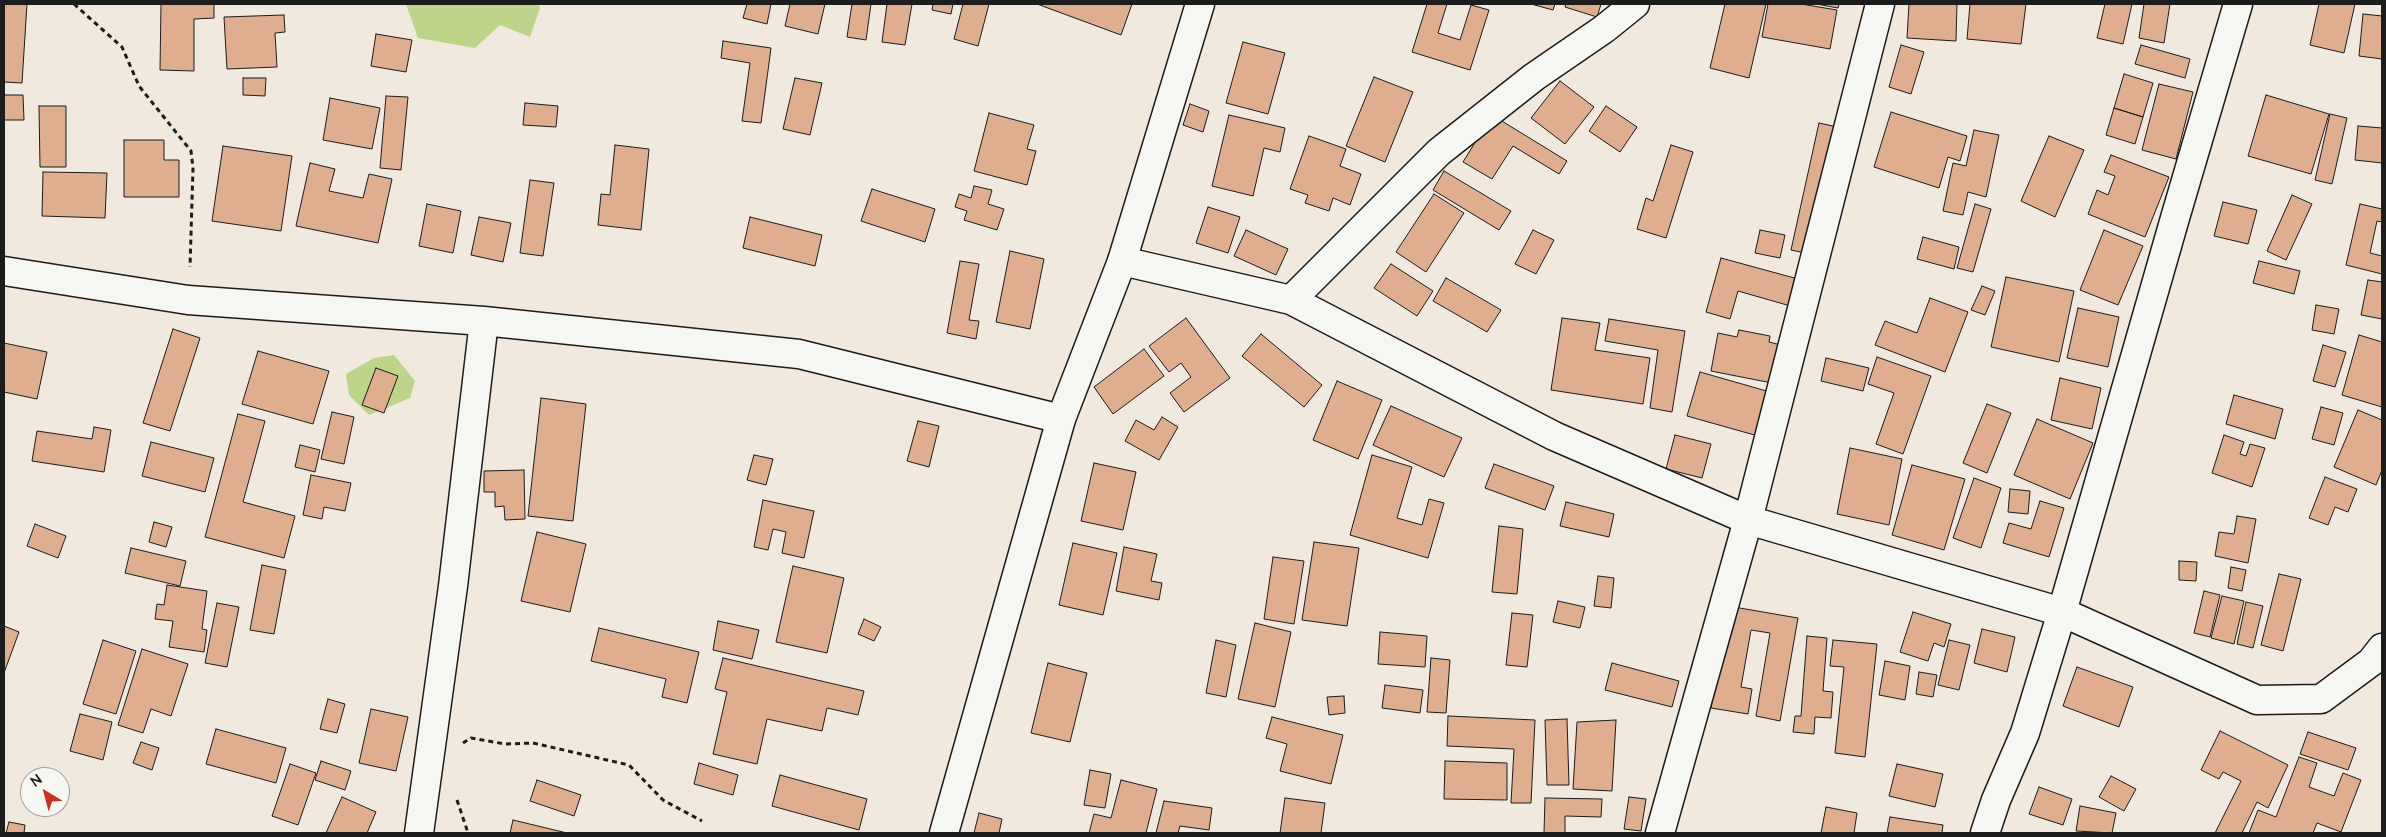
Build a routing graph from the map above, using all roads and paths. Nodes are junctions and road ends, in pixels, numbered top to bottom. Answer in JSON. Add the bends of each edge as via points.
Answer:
{"nodes":[{"id":1,"x":74,"y":4,"type":"edge"},
{"id":2,"x":1200,"y":4,"type":"edge"},
{"id":3,"x":1635,"y":4,"type":"edge"},
{"id":4,"x":1880,"y":4,"type":"edge"},
{"id":5,"x":2238,"y":4,"type":"edge"},
{"id":6,"x":1122,"y":261,"type":"junction"},
{"id":7,"x":4,"y":271,"type":"edge"},
{"id":8,"x":188,"y":300,"type":"junction"},
{"id":9,"x":1291,"y":300,"type":"junction"},
{"id":10,"x":484,"y":321,"type":"junction"},
{"id":11,"x":1061,"y":418,"type":"junction"},
{"id":12,"x":1748,"y":520,"type":"junction"},
{"id":13,"x":2062,"y":612,"type":"junction"},
{"id":14,"x":2382,"y":648,"type":"edge"},
{"id":15,"x":457,"y":746,"type":"dead end"},
{"id":16,"x":702,"y":821,"type":"dead end"},
{"id":17,"x":419,"y":833,"type":"edge"},
{"id":18,"x":944,"y":833,"type":"edge"},
{"id":19,"x":1660,"y":833,"type":"edge"},
{"id":20,"x":1985,"y":833,"type":"edge"}],
"edges":[{"from":1,"to":8,"type":"path","via":[[122,47],[139,86],[191,151]]},
{"from":2,"to":6,"type":"street"},
{"from":3,"to":9,"type":"street","via":[[1604,30],[1534,77],[1439,152]]},
{"from":4,"to":12,"type":"street"},
{"from":5,"to":13,"type":"street"},
{"from":6,"to":9,"type":"street"},
{"from":6,"to":11,"type":"street"},
{"from":7,"to":8,"type":"street"},
{"from":8,"to":10,"type":"street"},
{"from":9,"to":12,"type":"street","via":[[1554,436]]},
{"from":10,"to":11,"type":"street","via":[[799,354]]},
{"from":10,"to":17,"type":"street"},
{"from":11,"to":18,"type":"street"},
{"from":12,"to":13,"type":"street"},
{"from":12,"to":19,"type":"street"},
{"from":13,"to":14,"type":"street","via":[[2257,700],[2321,698],[2371,662]]},
{"from":13,"to":20,"type":"street","via":[[2025,733]]},
{"from":15,"to":16,"type":"path","via":[[471,738],[504,744],[533,743],[629,765],[663,800]]}]}
